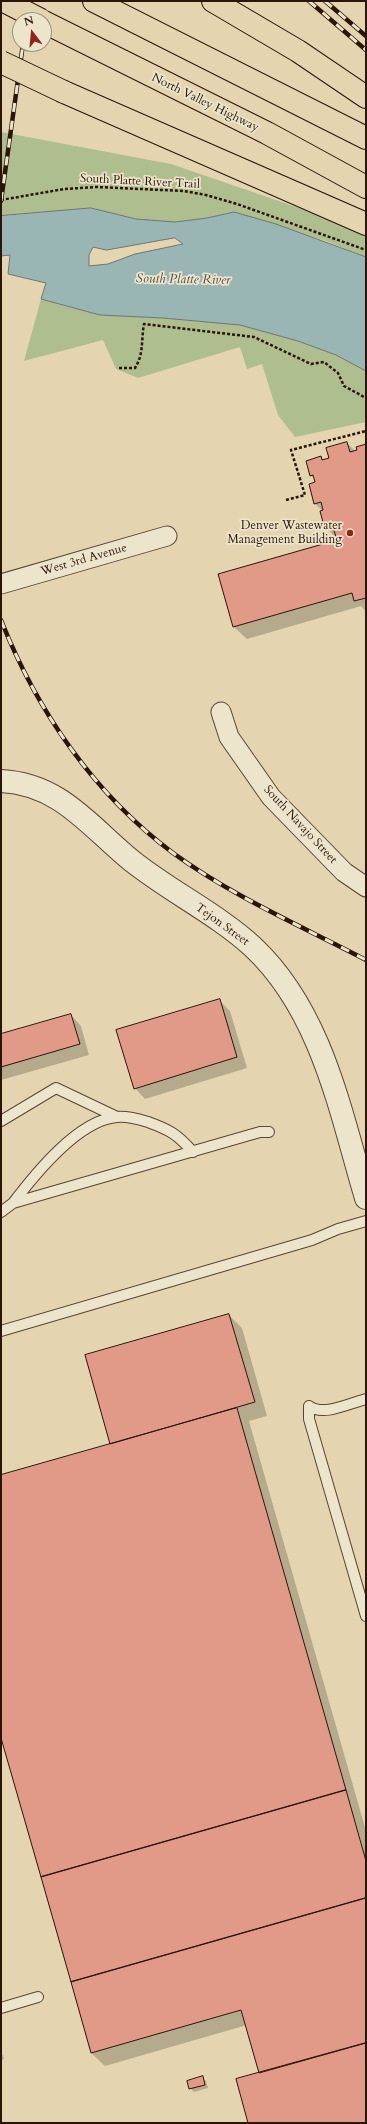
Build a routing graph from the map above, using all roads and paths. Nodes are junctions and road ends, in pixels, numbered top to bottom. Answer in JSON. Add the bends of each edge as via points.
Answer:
{"nodes":[{"id":1,"x":4,"y":1,"type":"edge"},
{"id":2,"x":94,"y":1,"type":"edge"},
{"id":3,"x":213,"y":1,"type":"edge"},
{"id":4,"x":25,"y":12,"type":"edge"},
{"id":5,"x":52,"y":26,"type":"edge"},
{"id":6,"x":1,"y":62,"type":"edge"},
{"id":7,"x":366,"y":97,"type":"edge"},
{"id":8,"x":366,"y":138,"type":"edge"},
{"id":9,"x":366,"y":187,"type":"edge"},
{"id":10,"x":1,"y":200,"type":"edge"},
{"id":11,"x":366,"y":224,"type":"edge"},
{"id":12,"x":366,"y":250,"type":"edge"},
{"id":13,"x":119,"y":368,"type":"dead end"},
{"id":14,"x":366,"y":398,"type":"edge"},
{"id":15,"x":366,"y":431,"type":"edge"},
{"id":16,"x":286,"y":500,"type":"dead end"},
{"id":17,"x":167,"y":536,"type":"dead end"},
{"id":18,"x":1,"y":584,"type":"edge"},
{"id":19,"x":221,"y":712,"type":"dead end"},
{"id":20,"x":1,"y":781,"type":"edge"},
{"id":21,"x":366,"y":887,"type":"edge"},
{"id":22,"x":117,"y":1117,"type":"junction"},
{"id":23,"x":1,"y":1121,"type":"edge"},
{"id":24,"x":269,"y":1132,"type":"dead end"},
{"id":25,"x":193,"y":1152,"type":"junction"},
{"id":26,"x":366,"y":1198,"type":"edge"},
{"id":27,"x":13,"y":1203,"type":"junction"},
{"id":28,"x":1,"y":1212,"type":"edge"},
{"id":29,"x":366,"y":1221,"type":"edge"},
{"id":30,"x":1,"y":1331,"type":"edge"},
{"id":31,"x":366,"y":1399,"type":"edge"},
{"id":32,"x":366,"y":1616,"type":"edge"},
{"id":33,"x":38,"y":1997,"type":"dead end"},
{"id":34,"x":1,"y":2008,"type":"edge"}],
"edges":[{"from":1,"to":4,"type":"highway","bridge":true},
{"from":2,"to":8,"type":"highway"},
{"from":3,"to":7,"type":"highway","via":[[292,47]]},
{"from":5,"to":9,"type":"highway","name":"North Valley Highway","via":[[267,133]]},
{"from":6,"to":11,"type":"highway","bridge":true},
{"from":10,"to":12,"type":"path","name":"South Platte River Trail","via":[[64,189],[97,187],[184,191],[237,204]]},
{"from":13,"to":14,"type":"path","via":[[135,368],[138,363],[144,324],[254,337],[311,364],[324,362],[338,373],[344,386]]},
{"from":15,"to":16,"type":"path","via":[[291,450],[305,495]]},
{"from":17,"to":18,"type":"street","name":"West 3rd Avenue"},
{"from":19,"to":21,"type":"street","name":"South Navajo Street","via":[[229,737],[271,797],[344,872]]},
{"from":20,"to":26,"type":"street","name":"Tejon Street","via":[[27,785],[58,798],[79,813],[132,861],[239,935],[268,963],[302,1013],[321,1050]]},
{"from":22,"to":23,"type":"lane","via":[[56,1088]]},
{"from":22,"to":25,"type":"lane","via":[[139,1119],[162,1127],[177,1134]]},
{"from":22,"to":27,"type":"lane","via":[[98,1123],[80,1133],[48,1158]]},
{"from":24,"to":25,"type":"lane"},
{"from":25,"to":27,"type":"lane"},
{"from":27,"to":28,"type":"lane"},
{"from":29,"to":30,"type":"lane","via":[[312,1240]]},
{"from":31,"to":32,"type":"lane","via":[[323,1411],[315,1411],[309,1406],[309,1419]]},
{"from":33,"to":34,"type":"lane"}]}
